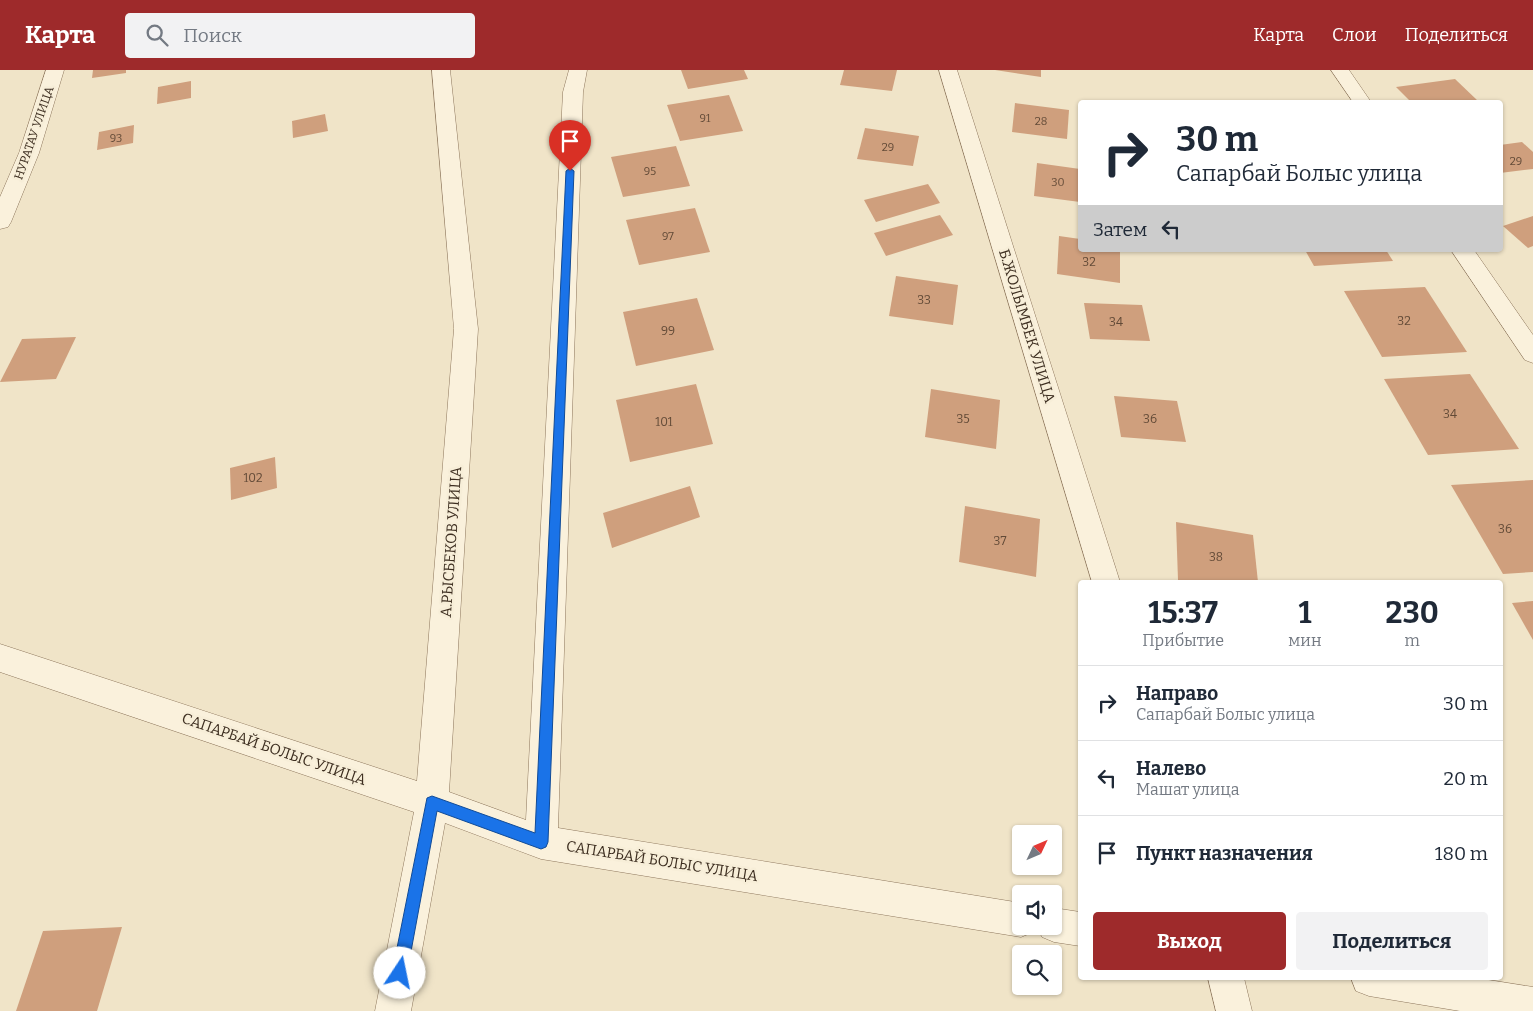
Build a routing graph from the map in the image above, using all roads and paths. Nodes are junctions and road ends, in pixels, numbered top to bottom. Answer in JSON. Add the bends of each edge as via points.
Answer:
{"nodes":[{"id":1,"x":55,"y":70,"type":"edge"},
{"id":2,"x":441,"y":70,"type":"edge"},
{"id":3,"x":578,"y":70,"type":"edge"},
{"id":4,"x":948,"y":70,"type":"edge"},
{"id":5,"x":1340,"y":70,"type":"edge"},
{"id":6,"x":1361,"y":100,"type":"edge"},
{"id":7,"x":0,"y":222,"type":"edge"},
{"id":8,"x":1463,"y":252,"type":"edge"},
{"id":9,"x":1533,"y":354,"type":"edge"},
{"id":10,"x":1105,"y":580,"type":"edge"},
{"id":11,"x":0,"y":658,"type":"edge"},
{"id":12,"x":432,"y":802,"type":"junction"},
{"id":13,"x":541,"y":842,"type":"junction"},
{"id":14,"x":1012,"y":919,"type":"edge"},
{"id":15,"x":1062,"y":926,"type":"edge"},
{"id":16,"x":1078,"y":929,"type":"edge"},
{"id":17,"x":1226,"y":980,"type":"edge"},
{"id":18,"x":1381,"y":980,"type":"edge"},
{"id":19,"x":1533,"y":1005,"type":"edge"},
{"id":20,"x":393,"y":1011,"type":"edge"},
{"id":21,"x":1234,"y":1011,"type":"edge"}],
"edges":[{"from":1,"to":7,"type":"street","name":"НУРАТАУ УЛИЦА","via":[[29,153]]},
{"from":2,"to":12,"type":"street","name":"А.РЫСБЕКОВ УЛИЦА","via":[[466,329]]},
{"from":3,"to":13,"type":"street","via":[[573,102]]},
{"from":4,"to":10,"type":"street","name":"Б.ЖОЛЫМБЕК УЛИЦА"},
{"from":5,"to":6,"type":"street"},
{"from":8,"to":9,"type":"street"},
{"from":11,"to":12,"type":"street","name":"САПАРБАЙ БОЛЫС УЛИЦА"},
{"from":12,"to":13,"type":"street","name":"САПАРБАЙ БОЛЫС УЛИЦА"},
{"from":12,"to":20,"type":"street","name":"А.РЫСБЕКОВ УЛИЦА"},
{"from":13,"to":14,"type":"street","name":"САПАРБАЙ БОЛЫС УЛИЦА"},
{"from":15,"to":16,"type":"street"},
{"from":17,"to":21,"type":"street"},
{"from":18,"to":19,"type":"street"}]}
